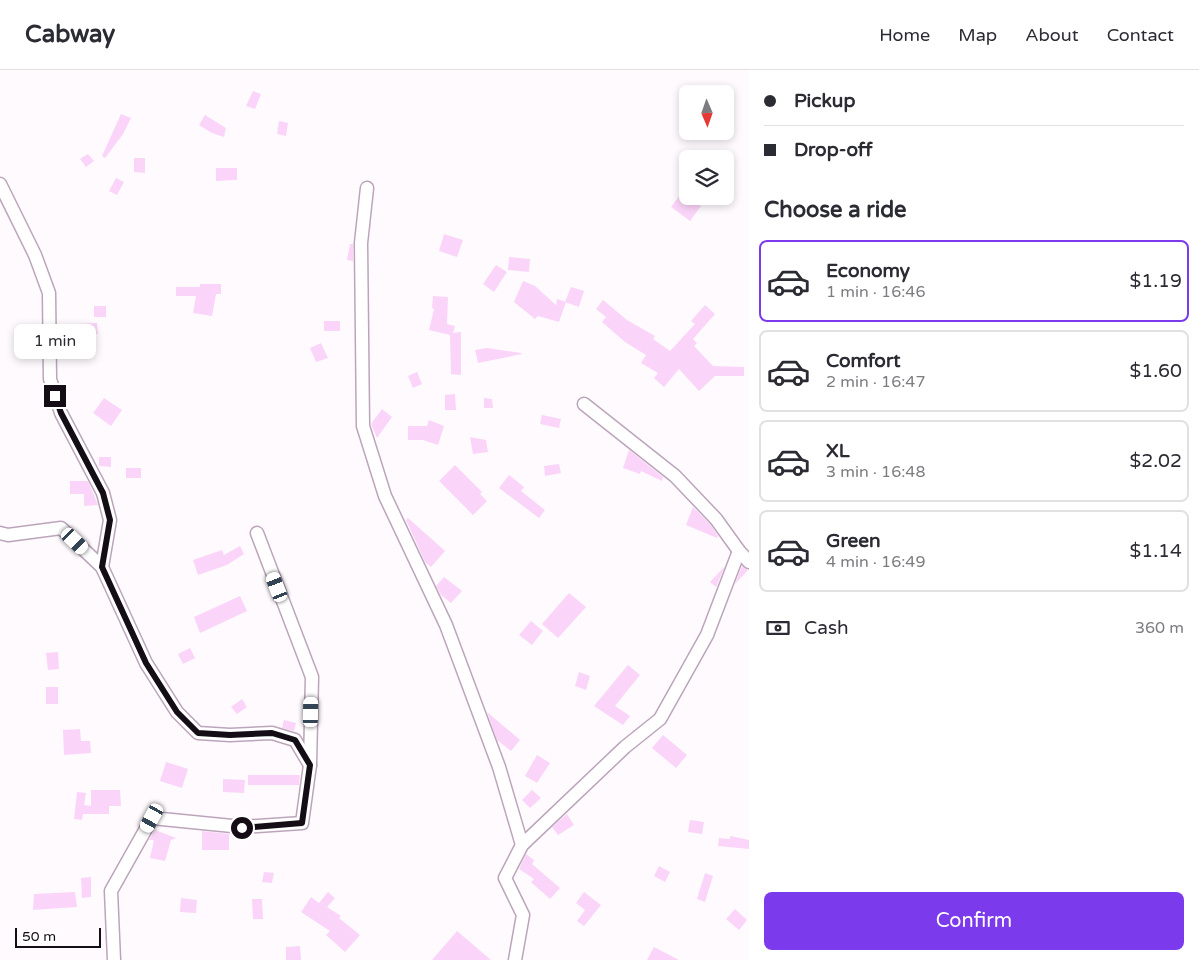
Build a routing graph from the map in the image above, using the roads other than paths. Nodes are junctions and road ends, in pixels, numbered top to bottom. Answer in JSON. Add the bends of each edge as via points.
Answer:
{"nodes":[{"id":1,"x":0,"y":184,"type":"edge"},
{"id":2,"x":367,"y":188,"type":"dead end"},
{"id":3,"x":584,"y":404,"type":"dead end"},
{"id":4,"x":0,"y":533,"type":"edge"},
{"id":5,"x":257,"y":533,"type":"dead end"},
{"id":6,"x":738,"y":551,"type":"junction"},
{"id":7,"x":749,"y":562,"type":"edge"},
{"id":8,"x":102,"y":567,"type":"junction"},
{"id":9,"x":310,"y":765,"type":"junction"},
{"id":10,"x":522,"y":845,"type":"junction"},
{"id":11,"x":114,"y":960,"type":"edge"},
{"id":12,"x":515,"y":960,"type":"edge"}],
"edges":[{"from":1,"to":8,"type":"street","via":[[35,255],[49,293],[50,379],[61,413],[103,493],[110,520]]},
{"from":2,"to":10,"type":"street","via":[[361,243],[363,426],[385,496],[446,625],[500,767]]},
{"from":3,"to":6,"type":"street","via":[[675,476],[716,519]]},
{"from":4,"to":8,"type":"street","via":[[8,535],[61,528]]},
{"from":5,"to":9,"type":"street","via":[[312,677]]},
{"from":6,"to":7,"type":"street"},
{"from":6,"to":10,"type":"street","via":[[707,635],[660,719],[625,747]]},
{"from":8,"to":9,"type":"street","via":[[146,663],[177,712],[198,733],[272,733],[295,740]]},
{"from":9,"to":11,"type":"street","via":[[302,823],[242,828],[152,818],[110,891]]},
{"from":10,"to":12,"type":"street","via":[[505,878],[523,915]]}]}
